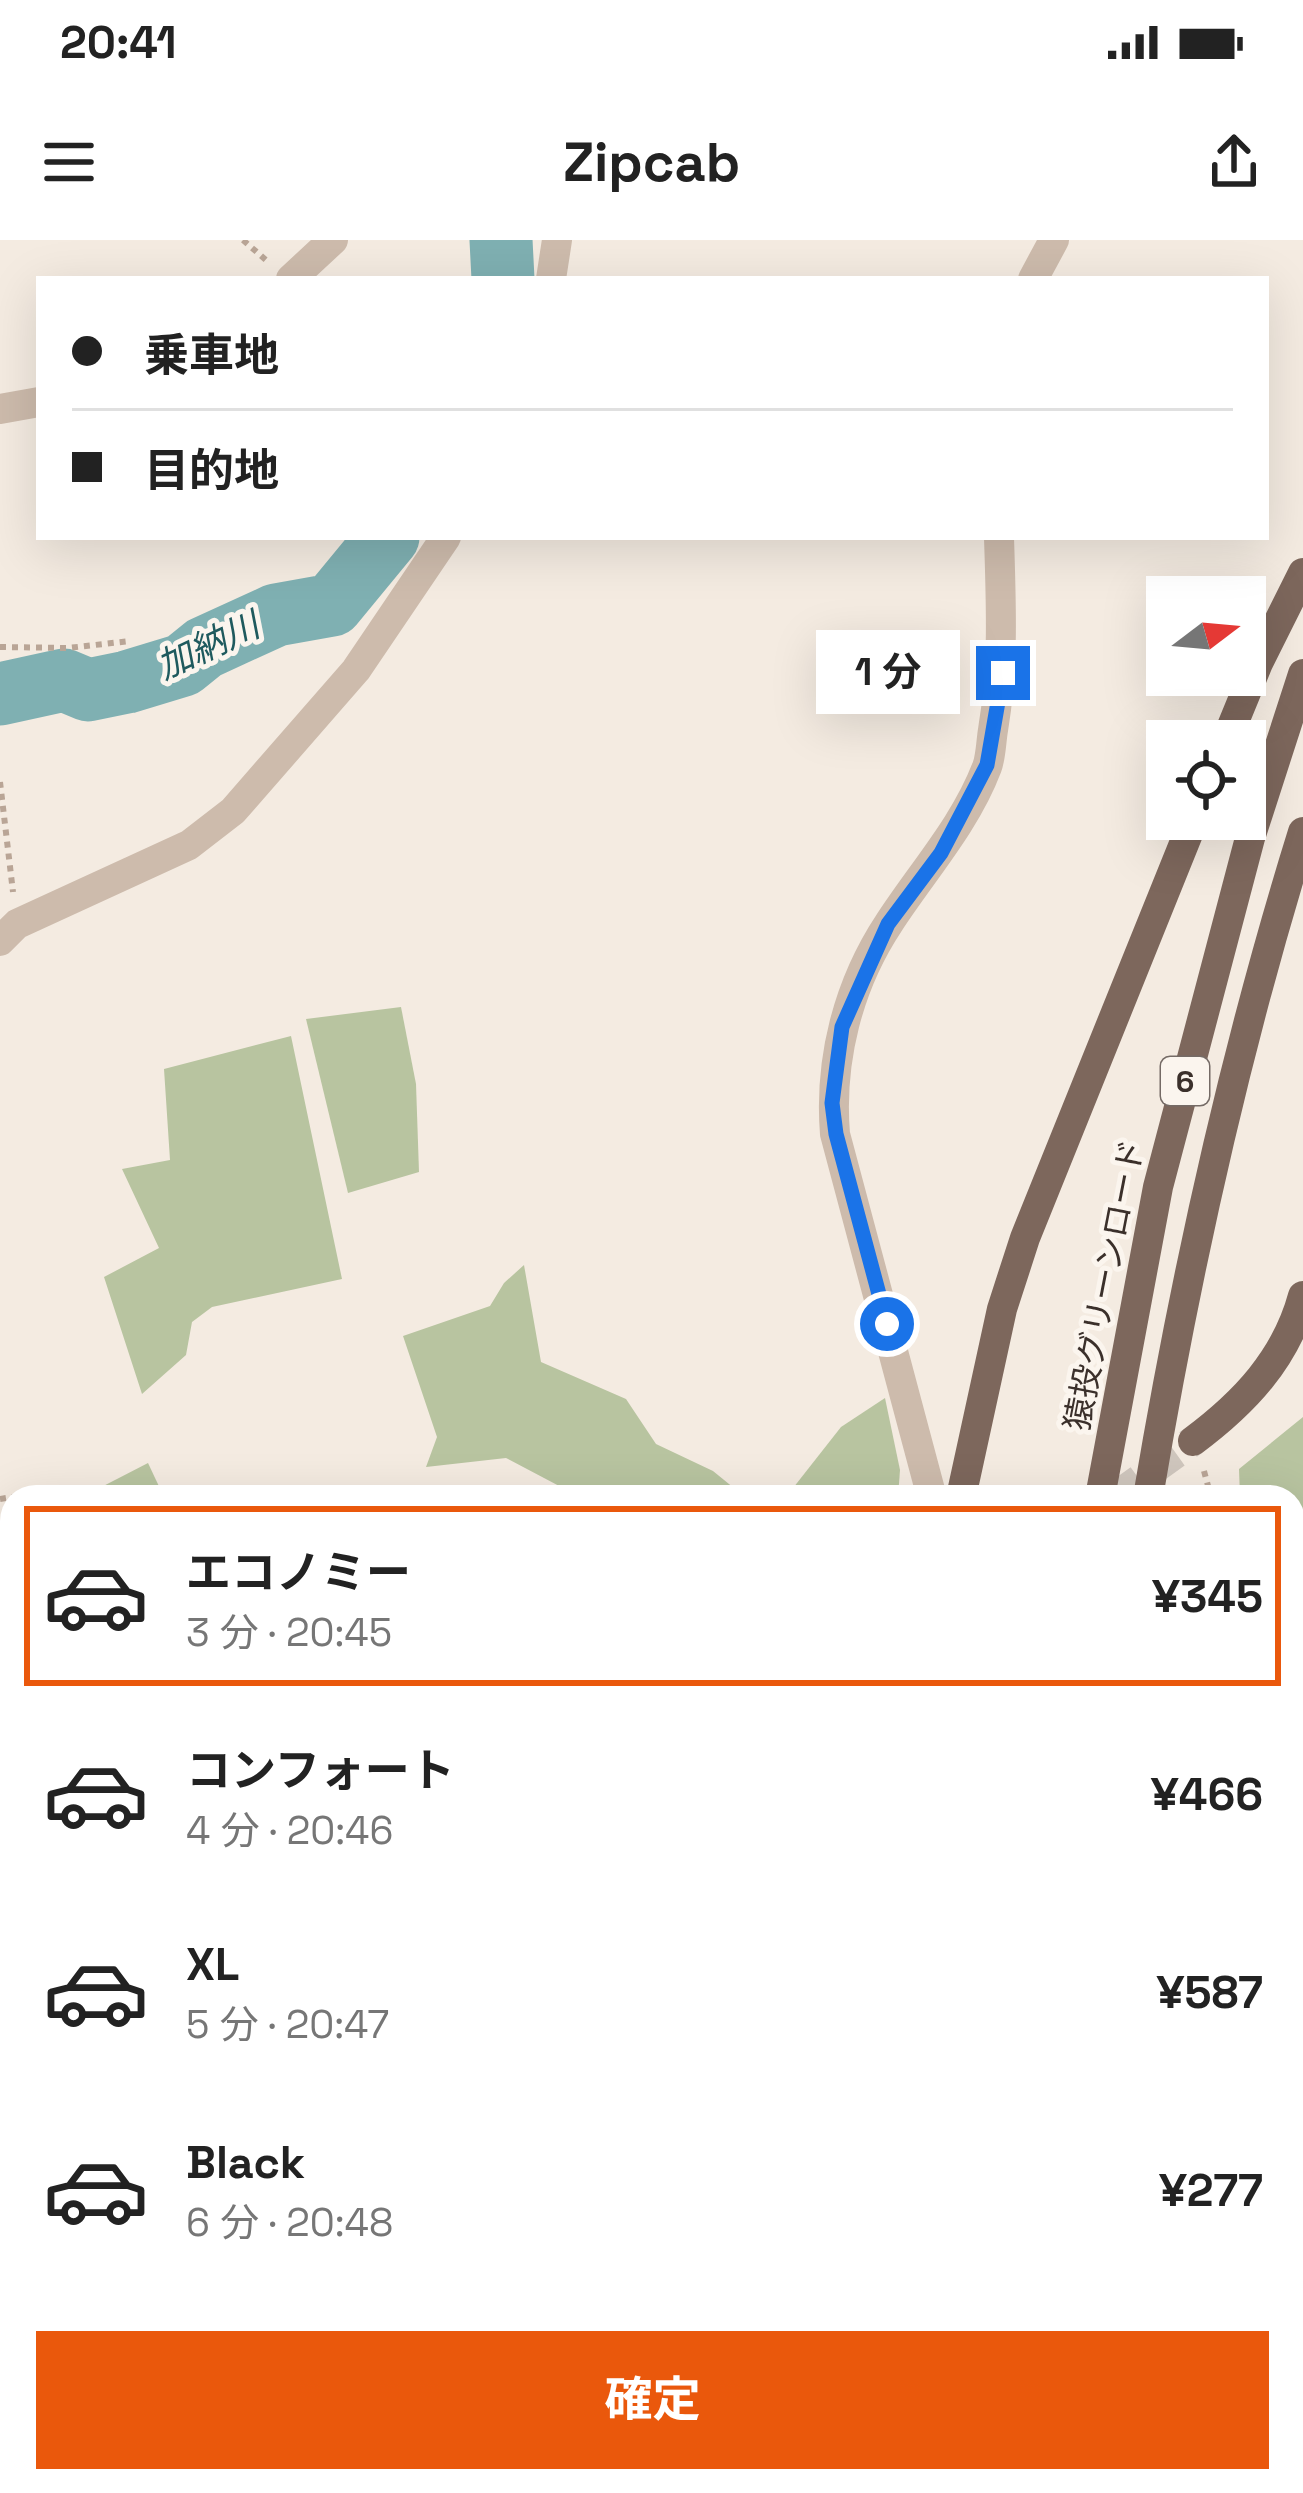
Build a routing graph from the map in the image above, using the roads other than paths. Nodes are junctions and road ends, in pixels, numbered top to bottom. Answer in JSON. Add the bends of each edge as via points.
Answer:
{"nodes":[{"id":1,"x":333,"y":240,"type":"edge"},
{"id":2,"x":556,"y":240,"type":"edge"},
{"id":3,"x":1054,"y":240,"type":"edge"},
{"id":4,"x":294,"y":276,"type":"edge"},
{"id":5,"x":551,"y":276,"type":"edge"},
{"id":6,"x":1035,"y":276,"type":"edge"},
{"id":7,"x":36,"y":403,"type":"edge"},
{"id":8,"x":0,"y":409,"type":"edge"},
{"id":9,"x":444,"y":540,"type":"edge"},
{"id":10,"x":999,"y":540,"type":"edge"},
{"id":11,"x":1303,"y":573,"type":"edge"},
{"id":12,"x":1303,"y":674,"type":"edge"},
{"id":13,"x":1235,"y":720,"type":"edge"},
{"id":14,"x":1303,"y":832,"type":"edge"},
{"id":15,"x":1186,"y":840,"type":"edge"},
{"id":16,"x":9,"y":933,"type":"edge"},
{"id":17,"x":1303,"y":1296,"type":"edge"},
{"id":18,"x":1198,"y":1453,"type":"tunnel mouth"},
{"id":19,"x":929,"y":1485,"type":"edge"},
{"id":20,"x":964,"y":1485,"type":"edge"},
{"id":21,"x":1102,"y":1485,"type":"edge"},
{"id":22,"x":1150,"y":1485,"type":"edge"}],
"edges":[{"from":1,"to":4,"type":"street"},
{"from":2,"to":5,"type":"street"},
{"from":3,"to":6,"type":"street"},
{"from":7,"to":8,"type":"street"},
{"from":9,"to":16,"type":"street","via":[[356,670],[233,811],[189,845]]},
{"from":10,"to":19,"type":"street","via":[[1003,673],[987,765],[863,973],[842,1027],[832,1103]]},
{"from":11,"to":13,"type":"main road"},
{"from":12,"to":21,"type":"main road","name":"猿投グリーンロード","number":"6","via":[[1244,860],[1158,1187]]},
{"from":14,"to":22,"type":"main road","number":"6","via":[[1204,1194]]},
{"from":15,"to":20,"type":"main road","via":[[1025,1238],[1001,1309]]},
{"from":17,"to":18,"type":"main road","via":[[1261,1380]]}]}
